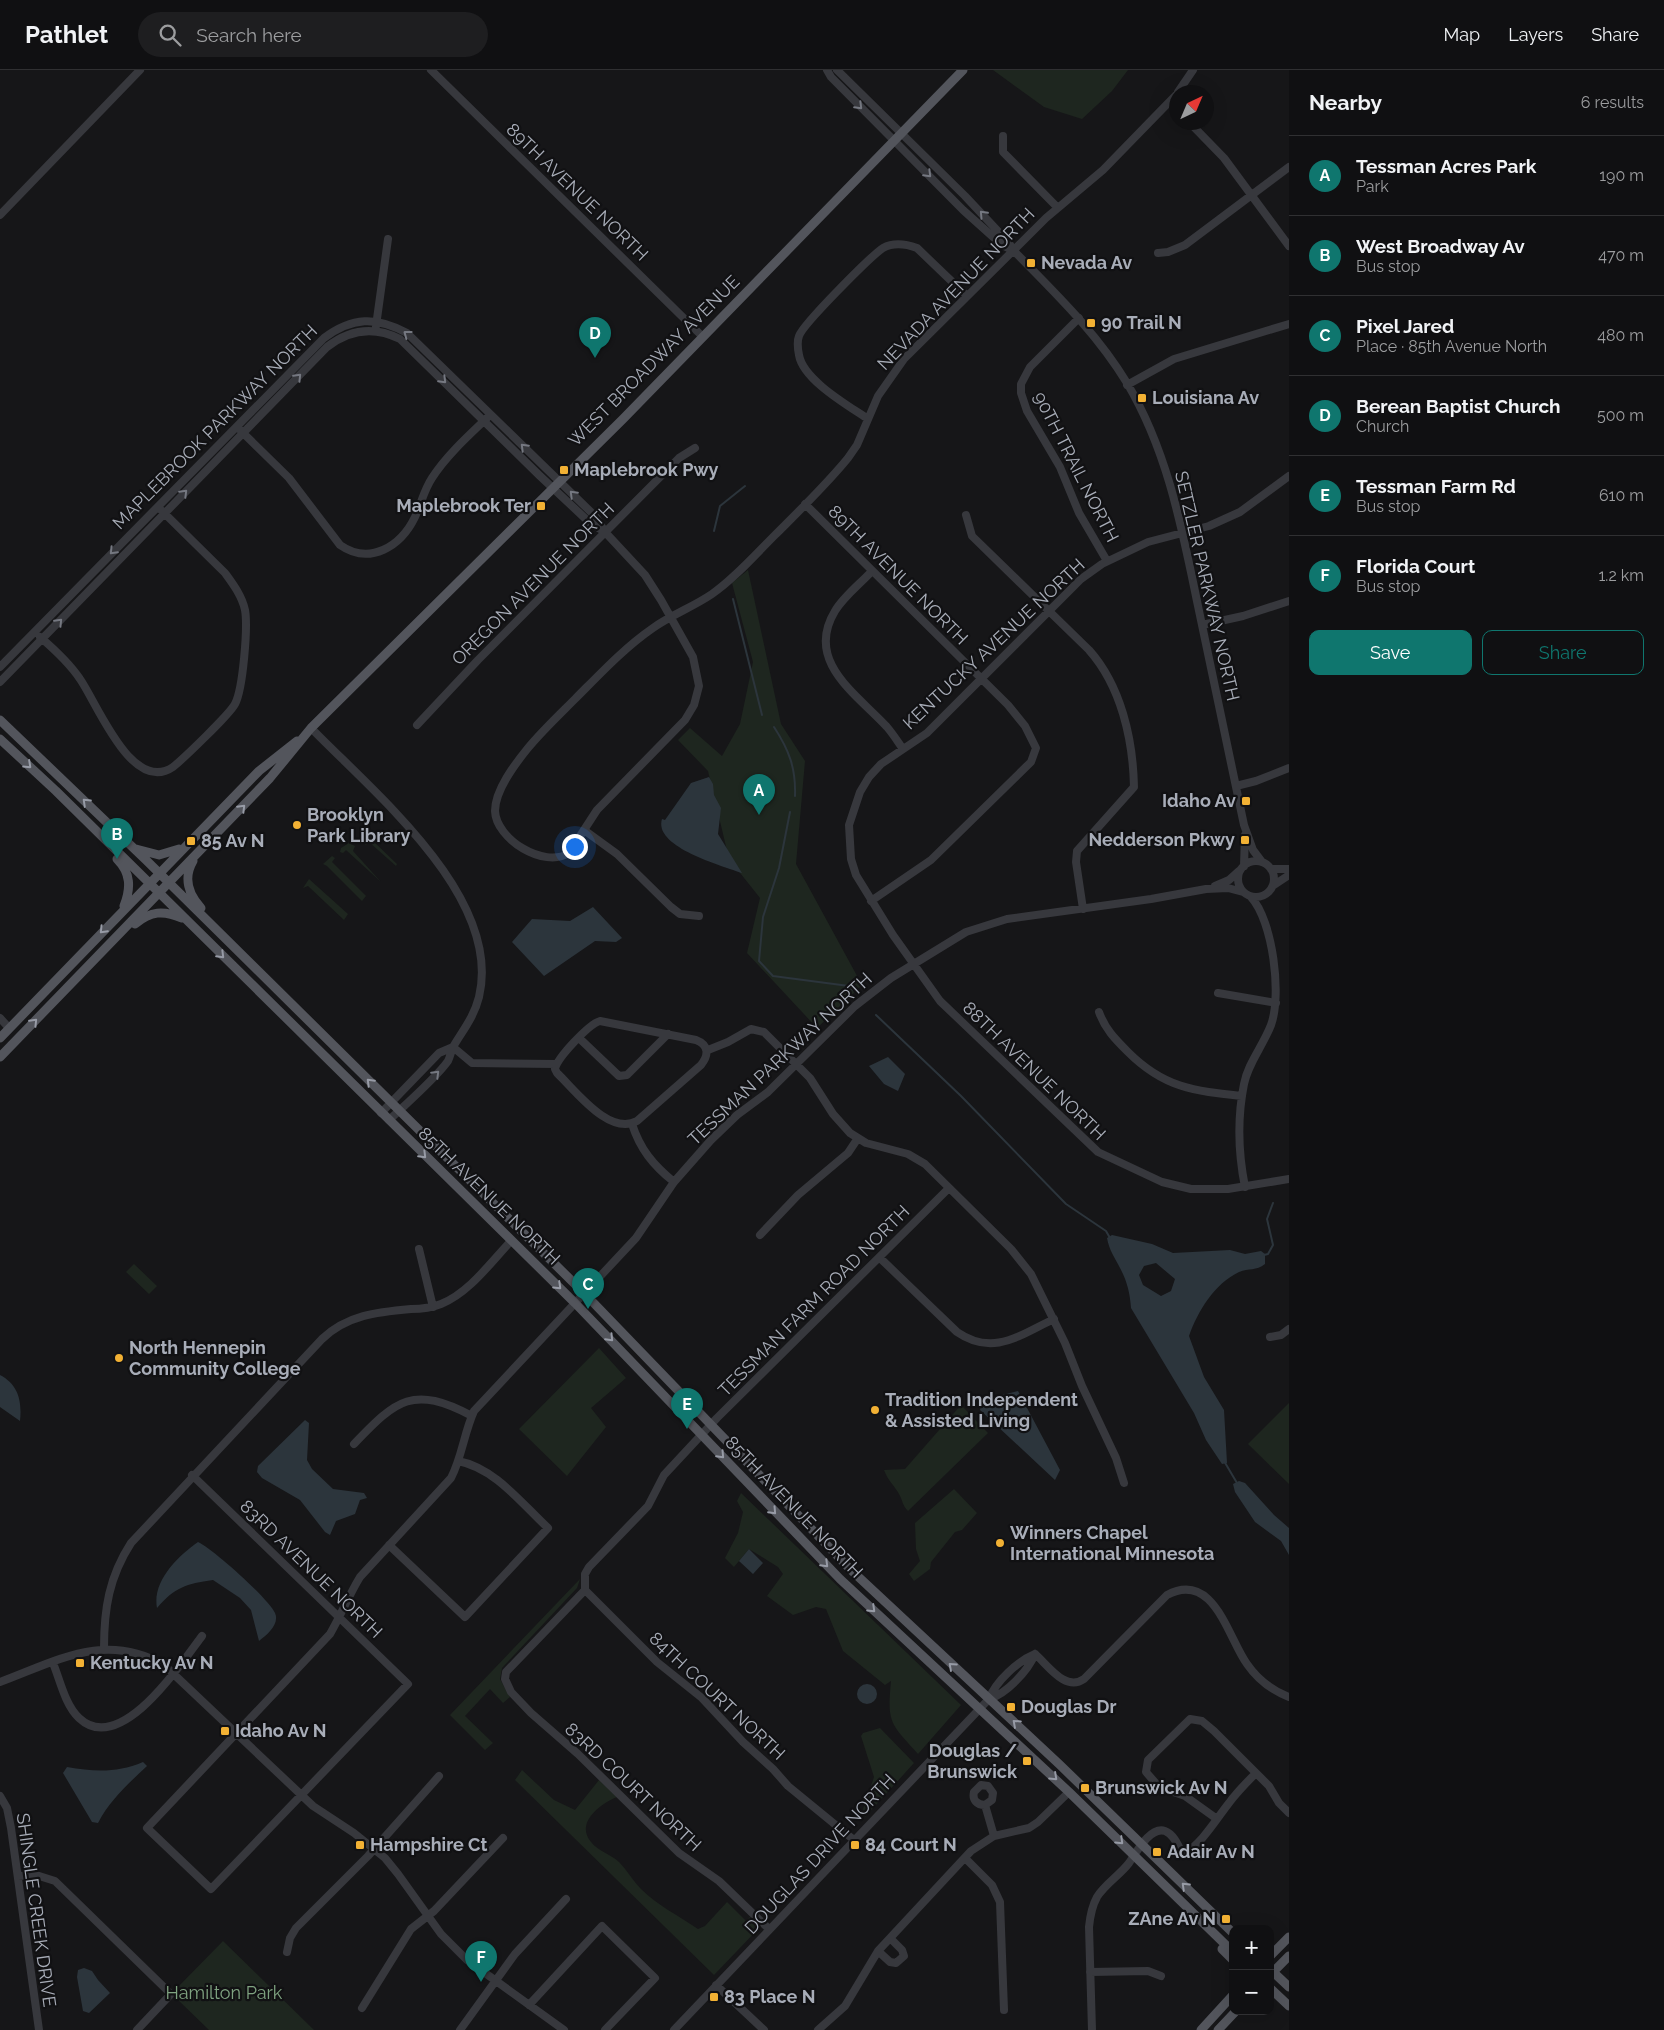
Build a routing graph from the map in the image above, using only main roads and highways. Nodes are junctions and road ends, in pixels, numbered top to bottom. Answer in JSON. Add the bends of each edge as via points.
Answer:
{"nodes":[{"id":1,"x":963,"y":70,"type":"edge"},
{"id":2,"x":0,"y":720,"type":"edge"},
{"id":3,"x":303,"y":736,"type":"junction"},
{"id":4,"x":0,"y":739,"type":"edge"},
{"id":5,"x":56,"y":791,"type":"junction"},
{"id":6,"x":190,"y":841,"type":"junction"},
{"id":7,"x":134,"y":848,"type":"junction"},
{"id":8,"x":200,"y":850,"type":"junction"},
{"id":9,"x":159,"y":873,"type":"junction"},
{"id":10,"x":168,"y":882,"type":"junction"},
{"id":11,"x":149,"y":883,"type":"junction"},
{"id":12,"x":158,"y":892,"type":"junction"},
{"id":13,"x":123,"y":910,"type":"junction"},
{"id":14,"x":187,"y":920,"type":"junction"},
{"id":15,"x":100,"y":953,"type":"junction"},
{"id":16,"x":313,"y":1026,"type":"junction"},
{"id":17,"x":0,"y":1038,"type":"edge"},
{"id":18,"x":0,"y":1057,"type":"edge"},
{"id":19,"x":850,"y":1569,"type":"junction"},
{"id":20,"x":840,"y":1579,"type":"junction"},
{"id":21,"x":1180,"y":1900,"type":"junction"},
{"id":22,"x":1229,"y":1929,"type":"edge"},
{"id":23,"x":1289,"y":1937,"type":"edge"},
{"id":24,"x":1274,"y":1944,"type":"edge"},
{"id":25,"x":1229,"y":1948,"type":"edge"},
{"id":26,"x":1274,"y":1952,"type":"edge"},
{"id":27,"x":1229,"y":1956,"type":"edge"},
{"id":28,"x":1289,"y":1956,"type":"edge"},
{"id":29,"x":1273,"y":1970,"type":"edge"},
{"id":30,"x":1274,"y":1974,"type":"edge"},
{"id":31,"x":1289,"y":1987,"type":"edge"},
{"id":32,"x":1274,"y":1992,"type":"edge"},
{"id":33,"x":1229,"y":1998,"type":"edge"},
{"id":34,"x":1274,"y":2001,"type":"edge"},
{"id":35,"x":1289,"y":2006,"type":"edge"},
{"id":36,"x":1232,"y":2015,"type":"edge"},
{"id":37,"x":1201,"y":2030,"type":"edge"},
{"id":38,"x":1218,"y":2030,"type":"edge"}],
"edges":[{"from":1,"to":3,"type":"main road","name":"WEST BROADWAY AVENUE","via":[[623,419]]},
{"from":7,"to":2,"type":"main road","name":"85TH AVENUE NORTH","one_way":true},
{"from":3,"to":6,"type":"main road","name":"WEST BROADWAY AVENUE","via":[[259,770]]},
{"from":8,"to":3,"type":"main road","name":"WEST BROADWAY AVENUE","one_way":true,"via":[[284,764]]},
{"from":4,"to":5,"type":"main road","name":"85TH AVENUE NORTH","one_way":true},
{"from":5,"to":11,"type":"main road","name":"85TH AVENUE NORTH"},
{"from":5,"to":13,"type":"main road","via":[[61,804],[125,868],[129,886]]},
{"from":6,"to":7,"type":"main road","via":[[163,855]]},
{"from":6,"to":9,"type":"main road","name":"WEST BROADWAY AVENUE"},
{"from":7,"to":9,"type":"main road","name":"85TH AVENUE NORTH"},
{"from":8,"to":10,"type":"main road","name":"WEST BROADWAY AVENUE"},
{"from":8,"to":16,"type":"main road","via":[[189,868],[191,895],[302,1008]]},
{"from":9,"to":10,"type":"main road","name":"85TH AVENUE NORTH"},
{"from":9,"to":11,"type":"main road","name":"WEST BROADWAY AVENUE"},
{"from":10,"to":12,"type":"main road","name":"WEST BROADWAY AVENUE"},
{"from":10,"to":16,"type":"main road","name":"85TH AVENUE NORTH"},
{"from":11,"to":12,"type":"main road","name":"85TH AVENUE NORTH"},
{"from":11,"to":13,"type":"main road","name":"WEST BROADWAY AVENUE"},
{"from":12,"to":14,"type":"main road","name":"85TH AVENUE NORTH"},
{"from":12,"to":15,"type":"main road","name":"WEST BROADWAY AVENUE"},
{"from":13,"to":17,"type":"main road","name":"WEST BROADWAY AVENUE","one_way":true},
{"from":14,"to":15,"type":"main road","via":[[169,913],[150,914]]},
{"from":14,"to":20,"type":"main road","name":"85TH AVENUE NORTH","one_way":true,"via":[[576,1304]]},
{"from":18,"to":15,"type":"main road","name":"WEST BROADWAY AVENUE","one_way":true},
{"from":19,"to":16,"type":"main road","name":"85TH AVENUE NORTH","one_way":true,"via":[[585,1294]]},
{"from":19,"to":20,"type":"main road"},
{"from":22,"to":19,"type":"main road","name":"85TH AVENUE NORTH","one_way":true},
{"from":20,"to":21,"type":"main road","name":"85TH AVENUE NORTH","one_way":true},
{"from":21,"to":25,"type":"main road","name":"85TH AVENUE NORTH"},
{"from":21,"to":27,"type":"main road","via":[[1187,1914]]},
{"from":23,"to":24,"type":"main road"},
{"from":23,"to":26,"type":"main road"},
{"from":28,"to":29,"type":"main road"},
{"from":30,"to":31,"type":"main road"},
{"from":32,"to":35,"type":"main road"},
{"from":33,"to":37,"type":"main road"},
{"from":34,"to":35,"type":"main road"},
{"from":36,"to":38,"type":"main road"}]}
